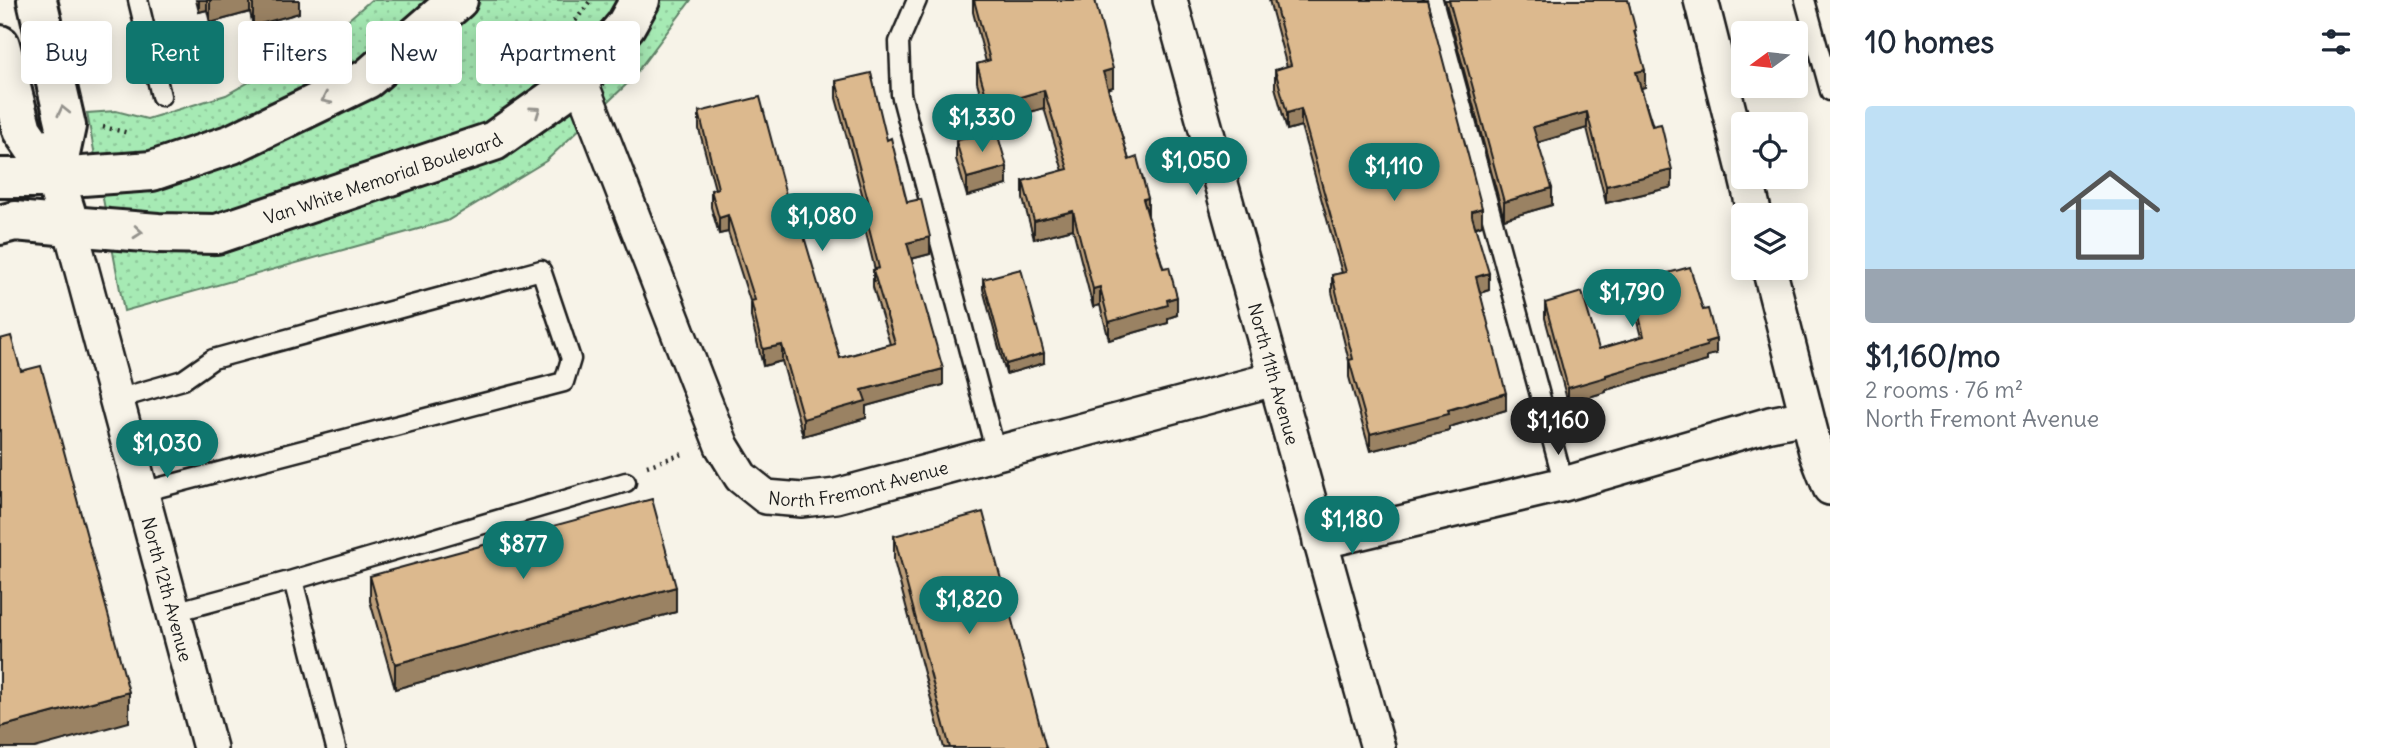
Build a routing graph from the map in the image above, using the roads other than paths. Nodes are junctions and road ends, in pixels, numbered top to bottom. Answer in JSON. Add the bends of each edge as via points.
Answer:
{"nodes":[{"id":1,"x":37,"y":0,"type":"edge"},
{"id":2,"x":138,"y":0,"type":"edge"},
{"id":3,"x":458,"y":0,"type":"edge"},
{"id":4,"x":640,"y":0,"type":"edge"},
{"id":5,"x":917,"y":0,"type":"edge"},
{"id":6,"x":1170,"y":0,"type":"edge"},
{"id":7,"x":1433,"y":0,"type":"edge"},
{"id":8,"x":1701,"y":0,"type":"edge"},
{"id":9,"x":1805,"y":0,"type":"edge"},
{"id":10,"x":628,"y":21,"type":"edge"},
{"id":11,"x":0,"y":45,"type":"edge"},
{"id":12,"x":574,"y":84,"type":"edge"},
{"id":13,"x":582,"y":84,"type":"edge"},
{"id":14,"x":1830,"y":91,"type":"edge"},
{"id":15,"x":161,"y":96,"type":"dead end"},
{"id":16,"x":1731,"y":119,"type":"edge"},
{"id":17,"x":55,"y":177,"type":"junction"},
{"id":18,"x":0,"y":178,"type":"edge"},
{"id":19,"x":0,"y":225,"type":"edge"},
{"id":20,"x":70,"y":226,"type":"junction"},
{"id":21,"x":1773,"y":280,"type":"edge"},
{"id":22,"x":1274,"y":379,"type":"junction"},
{"id":23,"x":117,"y":399,"type":"junction"},
{"id":24,"x":1818,"y":415,"type":"edge"},
{"id":25,"x":996,"y":453,"type":"junction"},
{"id":26,"x":626,"y":482,"type":"road end"},
{"id":27,"x":1564,"y":484,"type":"junction"},
{"id":28,"x":1830,"y":488,"type":"edge"},
{"id":29,"x":142,"y":492,"type":"junction"},
{"id":30,"x":1320,"y":542,"type":"junction"},
{"id":31,"x":293,"y":580,"type":"junction"},
{"id":32,"x":174,"y":612,"type":"junction"},
{"id":33,"x":210,"y":748,"type":"edge"},
{"id":34,"x":336,"y":748,"type":"edge"},
{"id":35,"x":1378,"y":748,"type":"edge"}],
"edges":[{"from":17,"to":1,"type":"street","one_way":true,"via":[[66,126]]},
{"from":2,"to":15,"type":"lane"},
{"from":3,"to":17,"type":"street","one_way":true,"via":[[367,79],[232,144],[152,171]]},
{"from":4,"to":10,"type":"street","name":"Van White Memorial Boulevard"},
{"from":5,"to":25,"type":"lane","via":[[899,42],[901,94]]},
{"from":6,"to":22,"type":"street","name":"North 11th Avenue"},
{"from":7,"to":27,"type":"lane"},
{"from":8,"to":16,"type":"street"},
{"from":9,"to":14,"type":"lane"},
{"from":11,"to":17,"type":"street","via":[[22,130]]},
{"from":20,"to":12,"type":"street","name":"Van White Memorial Boulevard","one_way":true,"via":[[218,234],[494,141]]},
{"from":13,"to":25,"type":"street","name":"North Fremont Avenue","via":[[722,446],[741,477],[766,497],[802,500],[836,496]]},
{"from":17,"to":18,"type":"street"},
{"from":17,"to":20,"type":"street"},
{"from":19,"to":20,"type":"street","name":"Van White Memorial Boulevard","via":[[15,221]]},
{"from":20,"to":23,"type":"street","name":"North 12th Avenue"},
{"from":21,"to":24,"type":"street"},
{"from":22,"to":25,"type":"street","name":"North Fremont Avenue"},
{"from":22,"to":30,"type":"street","name":"North 11th Avenue"},
{"from":23,"to":29,"type":"street","name":"North 12th Avenue"},
{"from":23,"to":29,"type":"lane","via":[[183,380],[213,359],[541,270],[571,359],[564,382]]},
{"from":24,"to":27,"type":"street","via":[[1770,424]]},
{"from":24,"to":28,"type":"street","via":[[1815,452]]},
{"from":26,"to":31,"type":"lane"},
{"from":27,"to":30,"type":"street"},
{"from":29,"to":32,"type":"street","name":"North 12th Avenue"},
{"from":30,"to":35,"type":"street","name":"North 11th Avenue"},
{"from":31,"to":32,"type":"lane"},
{"from":31,"to":34,"type":"lane"},
{"from":32,"to":33,"type":"street","name":"North 12th Avenue"}]}
